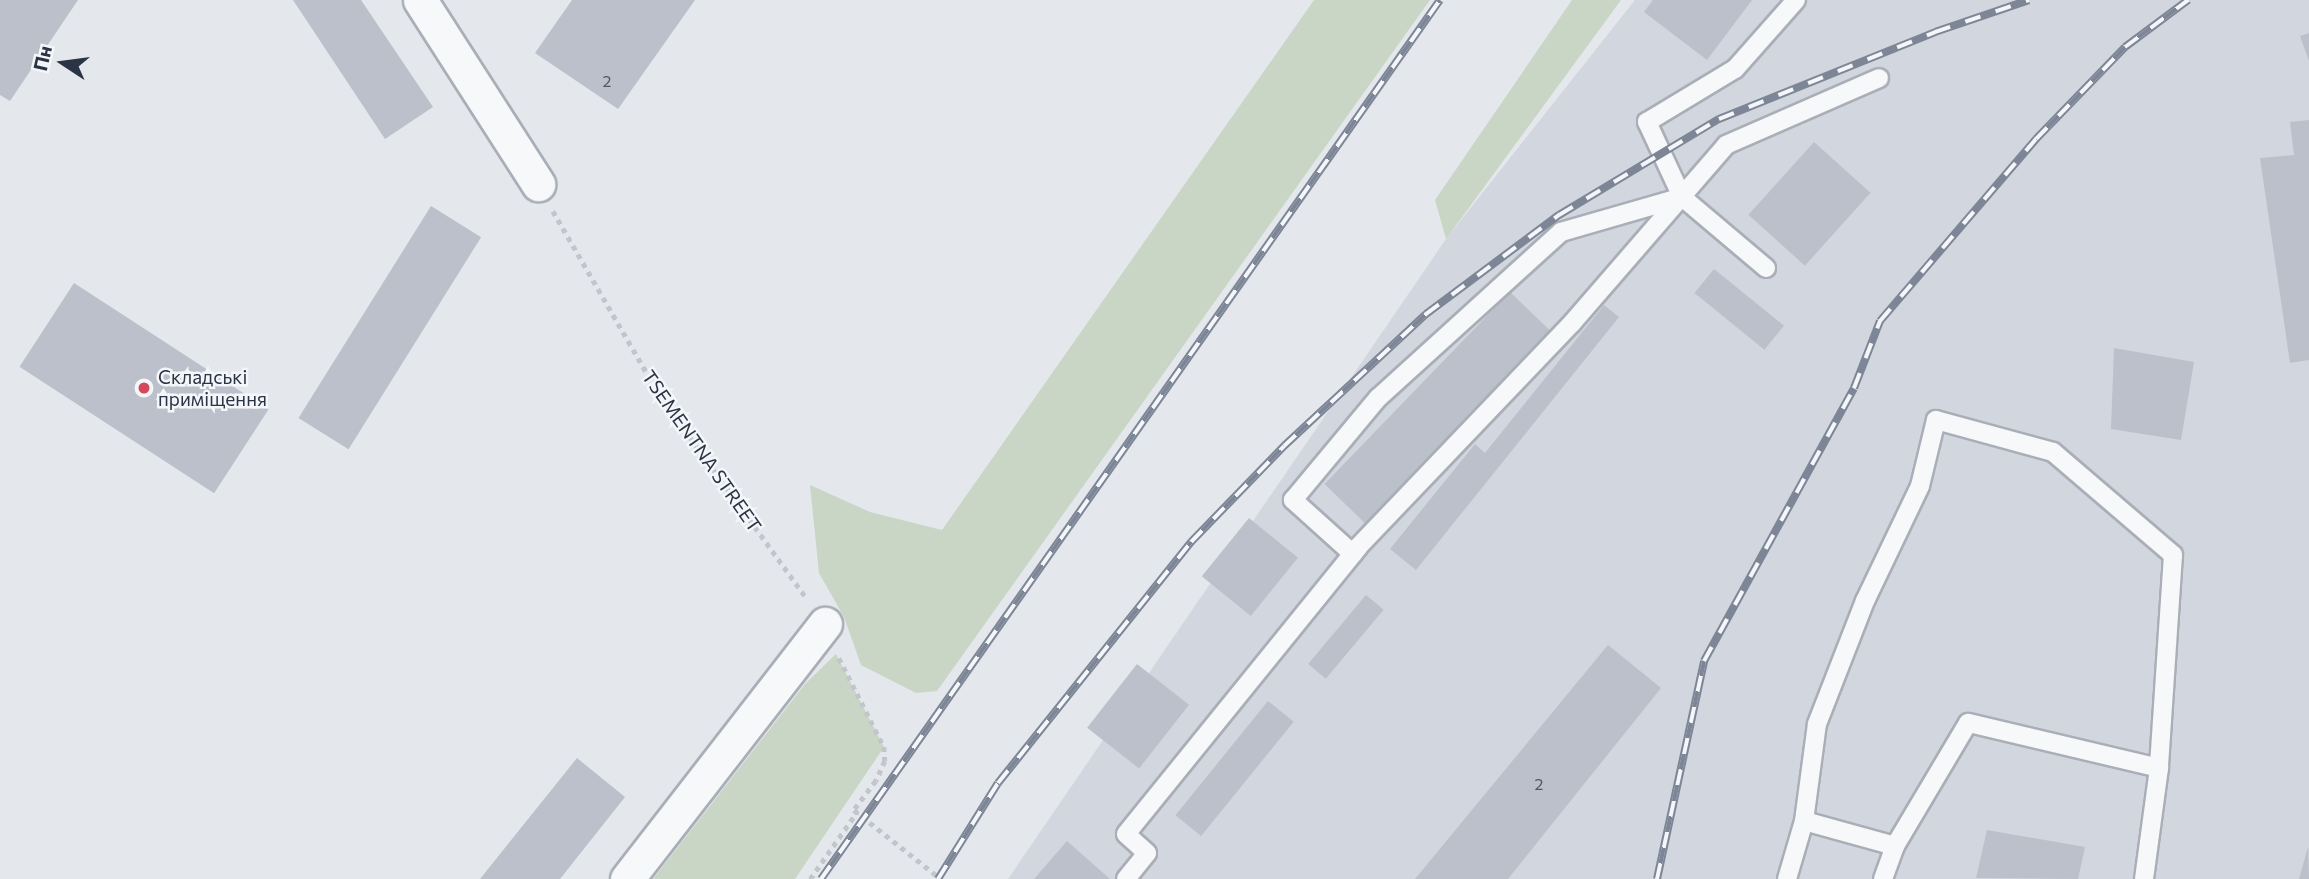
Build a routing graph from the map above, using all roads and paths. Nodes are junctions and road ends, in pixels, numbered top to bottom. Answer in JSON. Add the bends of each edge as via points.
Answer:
{"nodes":[{"id":1,"x":420,"y":0,"type":"edge"},
{"id":2,"x":1796,"y":0,"type":"edge"},
{"id":3,"x":1879,"y":78,"type":"dead end"},
{"id":4,"x":538,"y":184,"type":"joint"},
{"id":5,"x":1682,"y":197,"type":"junction"},
{"id":6,"x":1766,"y":268,"type":"dead end"},
{"id":7,"x":1353,"y":554,"type":"junction"},
{"id":8,"x":825,"y":624,"type":"junction"},
{"id":9,"x":2159,"y":768,"type":"junction"},
{"id":10,"x":857,"y":812,"type":"junction"},
{"id":11,"x":1804,"y":821,"type":"junction"},
{"id":12,"x":1895,"y":846,"type":"junction"},
{"id":13,"x":627,"y":879,"type":"edge"},
{"id":14,"x":810,"y":879,"type":"edge"},
{"id":15,"x":941,"y":879,"type":"edge"},
{"id":16,"x":1126,"y":879,"type":"edge"},
{"id":17,"x":1787,"y":879,"type":"edge"},
{"id":18,"x":1883,"y":879,"type":"edge"},
{"id":19,"x":2144,"y":879,"type":"edge"}],
"edges":[{"from":1,"to":4,"type":"street"},
{"from":2,"to":5,"type":"lane","via":[[1735,69],[1647,122]]},
{"from":3,"to":5,"type":"lane","via":[[1726,145]]},
{"from":4,"to":8,"type":"path","name":"TSEMENTNA STREET","via":[[661,397]]},
{"from":5,"to":6,"type":"lane"},
{"from":5,"to":7,"type":"lane","via":[[1572,323]]},
{"from":5,"to":7,"type":"lane","via":[[1561,232],[1378,398],[1293,500]]},
{"from":7,"to":16,"type":"lane","via":[[1126,834],[1147,853]]},
{"from":8,"to":10,"type":"path","name":"TSEMENTNA STREET","via":[[884,747],[885,761]]},
{"from":8,"to":13,"type":"street"},
{"from":9,"to":11,"type":"lane","via":[[2173,555],[2053,452],[1936,420],[1920,486],[1865,601],[1817,724]]},
{"from":9,"to":12,"type":"lane","via":[[1968,723]]},
{"from":9,"to":19,"type":"lane"},
{"from":10,"to":14,"type":"path","name":"TSEMENTNA STREET"},
{"from":10,"to":15,"type":"path"},
{"from":11,"to":12,"type":"lane"},
{"from":11,"to":17,"type":"lane"},
{"from":12,"to":18,"type":"lane"}]}
